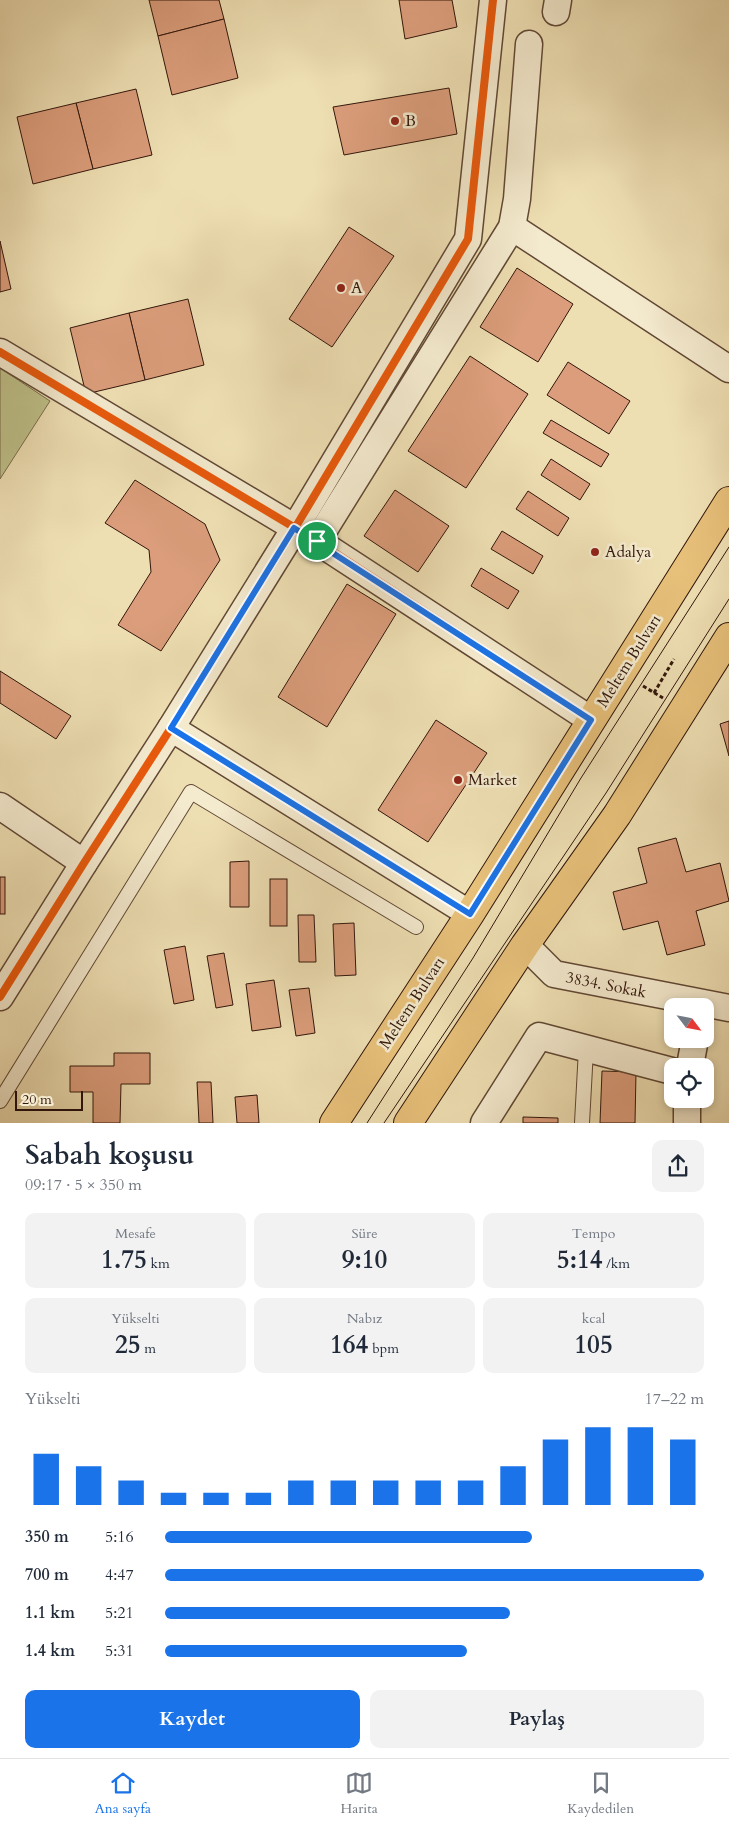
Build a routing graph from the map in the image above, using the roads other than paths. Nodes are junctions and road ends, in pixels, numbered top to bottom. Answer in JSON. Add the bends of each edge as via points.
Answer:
{"nodes":[{"id":1,"x":493,"y":0,"type":"edge"},
{"id":2,"x":529,"y":44,"type":"dead end"},
{"id":3,"x":512,"y":228,"type":"junction"},
{"id":4,"x":0,"y":352,"type":"edge"},
{"id":5,"x":729,"y":369,"type":"edge"},
{"id":6,"x":729,"y":501,"type":"edge"},
{"id":7,"x":294,"y":528,"type":"junction"},
{"id":8,"x":317,"y":541,"type":"junction"},
{"id":9,"x":729,"y":637,"type":"edge"},
{"id":10,"x":591,"y":720,"type":"junction"},
{"id":11,"x":171,"y":728,"type":"junction"},
{"id":12,"x":0,"y":806,"type":"edge"},
{"id":13,"x":84,"y":862,"type":"junction"},
{"id":14,"x":470,"y":914,"type":"junction"},
{"id":15,"x":416,"y":927,"type":"dead end"},
{"id":16,"x":525,"y":945,"type":"junction"},
{"id":17,"x":0,"y":997,"type":"edge"},
{"id":18,"x":668,"y":998,"type":"edge"},
{"id":19,"x":714,"y":1006,"type":"edge"},
{"id":20,"x":729,"y":1008,"type":"edge"},
{"id":21,"x":586,"y":1048,"type":"junction"},
{"id":22,"x":664,"y":1069,"type":"edge"},
{"id":23,"x":0,"y":1101,"type":"edge"},
{"id":24,"x":687,"y":1108,"type":"edge"},
{"id":25,"x":334,"y":1123,"type":"edge"},
{"id":26,"x":408,"y":1123,"type":"edge"},
{"id":27,"x":484,"y":1123,"type":"edge"},
{"id":28,"x":582,"y":1123,"type":"edge"},
{"id":29,"x":687,"y":1123,"type":"edge"}],
"edges":[{"from":1,"to":7,"type":"street","via":[[468,239]]},
{"from":2,"to":3,"type":"street"},
{"from":3,"to":5,"type":"street"},
{"from":3,"to":8,"type":"street"},
{"from":4,"to":7,"type":"street"},
{"from":6,"to":10,"type":"main road","name":"Meltem Bulvarı"},
{"from":7,"to":8,"type":"street"},
{"from":7,"to":11,"type":"street"},
{"from":8,"to":10,"type":"street"},
{"from":9,"to":16,"type":"main road","via":[[616,815]]},
{"from":10,"to":14,"type":"main road","name":"Meltem Bulvarı"},
{"from":11,"to":13,"type":"street"},
{"from":11,"to":14,"type":"street"},
{"from":12,"to":13,"type":"street"},
{"from":13,"to":17,"type":"street"},
{"from":14,"to":25,"type":"main road","name":"Meltem Bulvarı"},
{"from":15,"to":23,"type":"lane","via":[[191,792]]},
{"from":16,"to":18,"type":"street","name":"3834. Sokak","via":[[554,974]]},
{"from":16,"to":26,"type":"main road"},
{"from":19,"to":20,"type":"street","name":"3834. Sokak"},
{"from":21,"to":22,"type":"street"},
{"from":21,"to":27,"type":"street","via":[[539,1036]]},
{"from":21,"to":28,"type":"lane"},
{"from":24,"to":29,"type":"street"}]}
